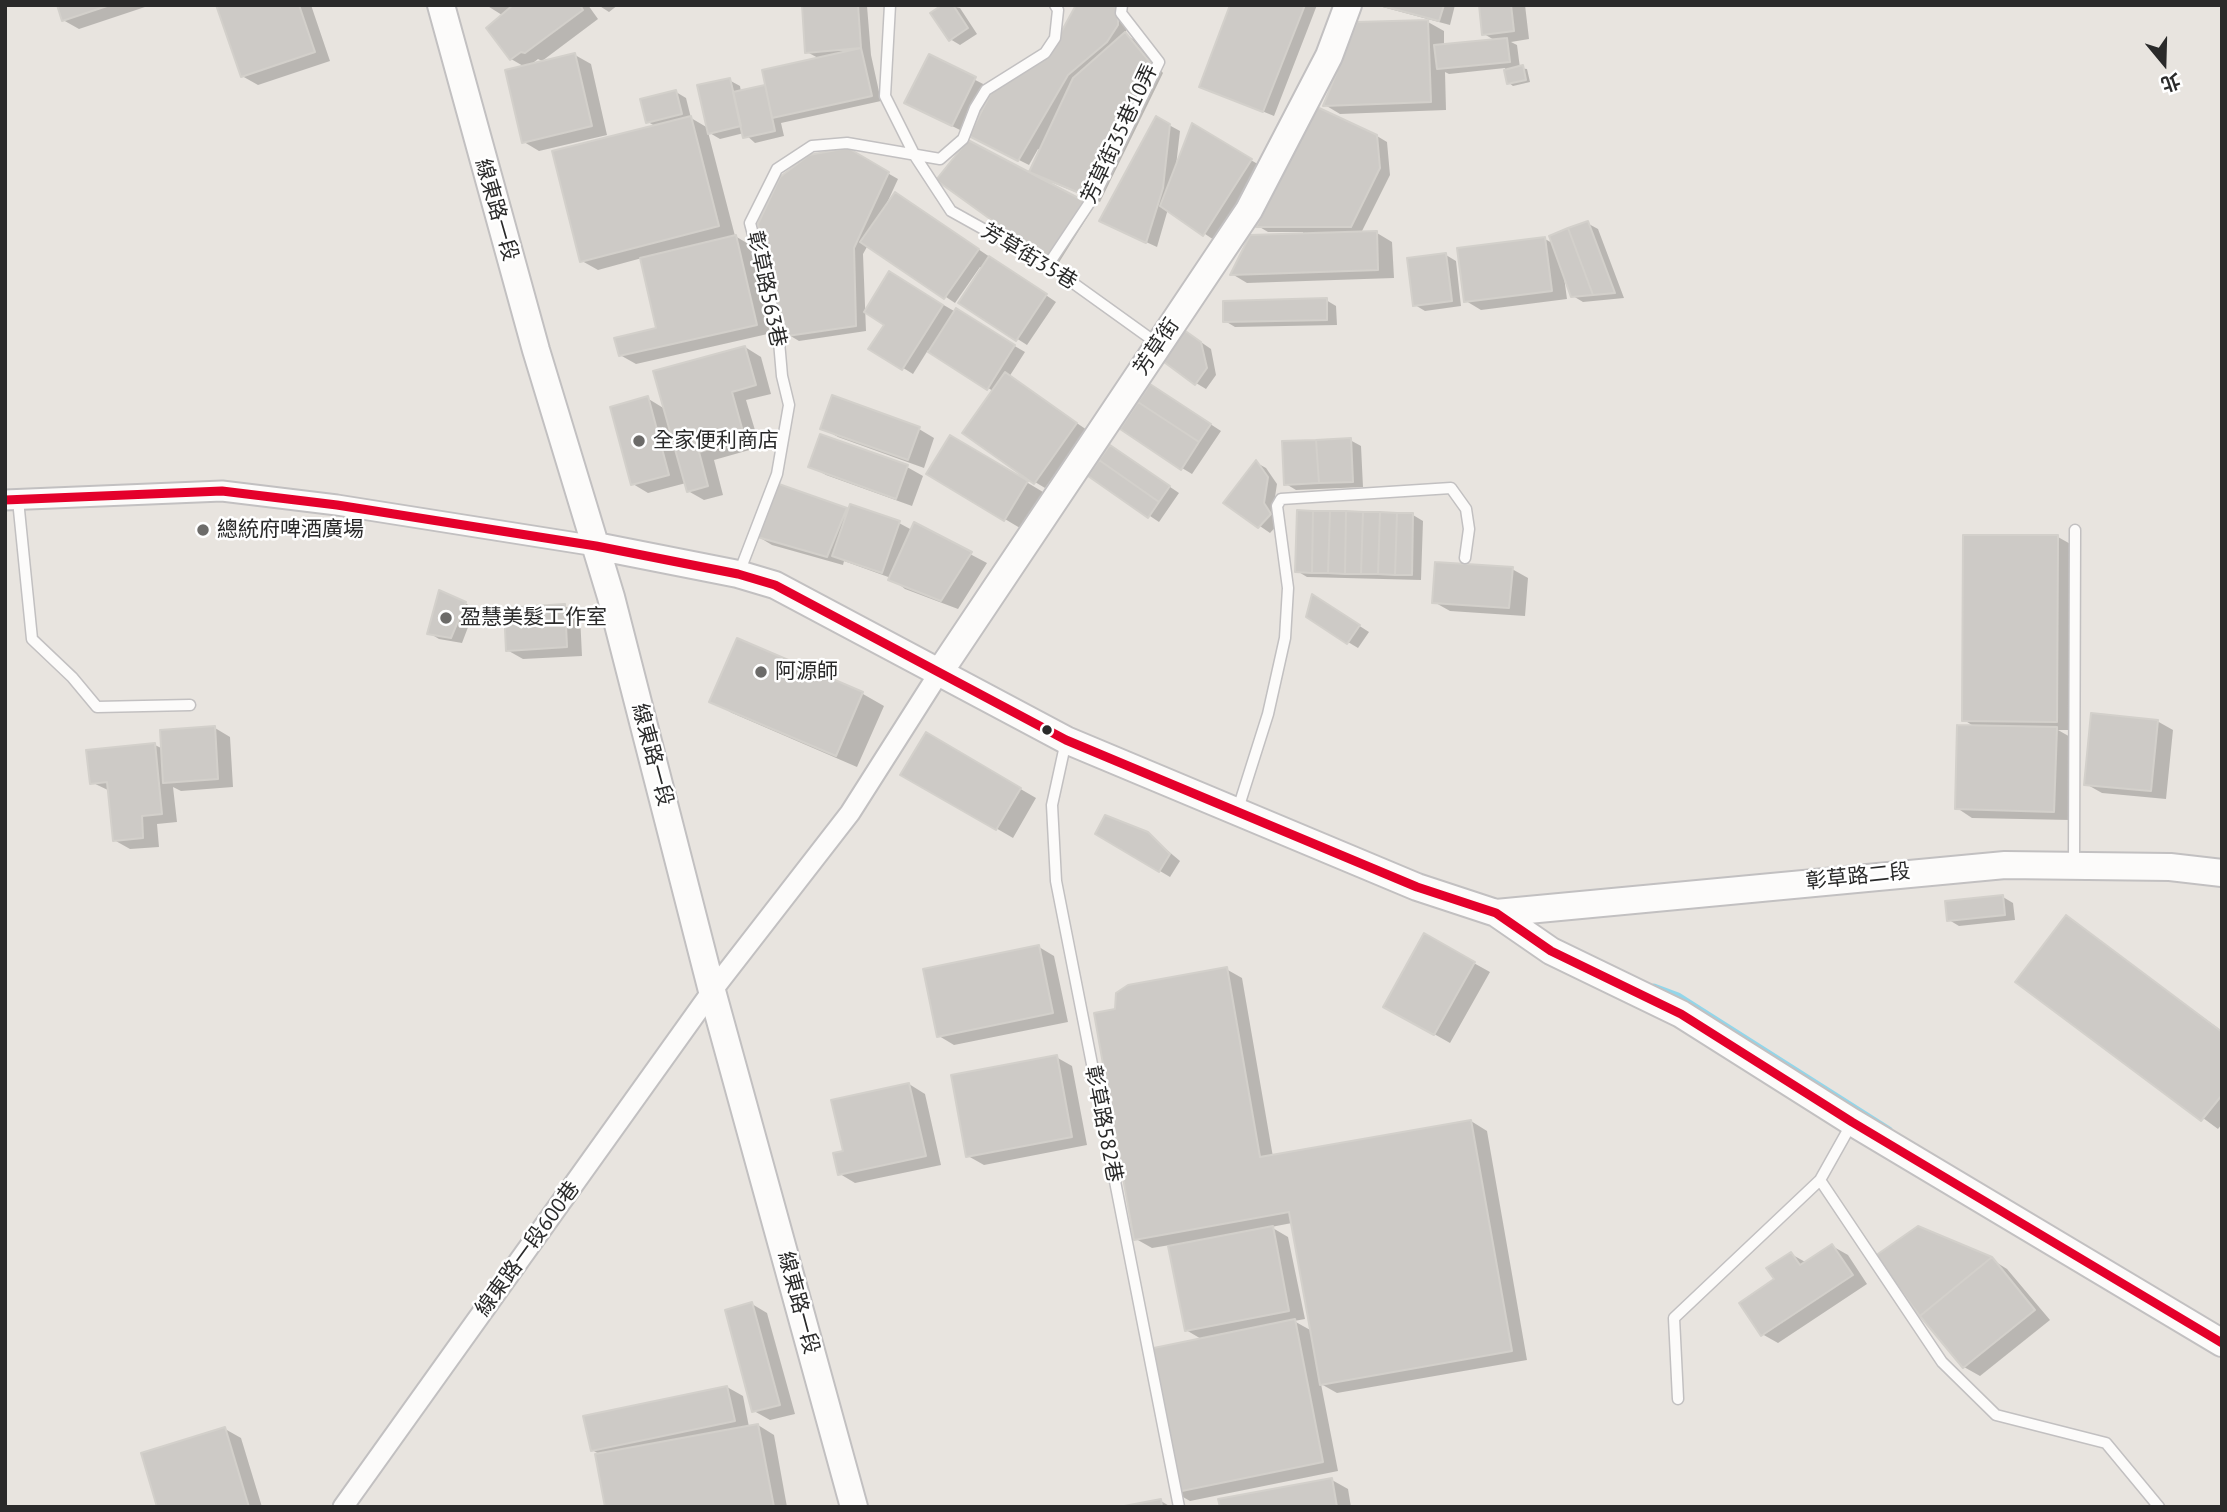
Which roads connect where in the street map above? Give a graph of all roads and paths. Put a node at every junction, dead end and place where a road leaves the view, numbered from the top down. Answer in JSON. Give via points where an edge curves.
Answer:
{"nodes":[{"id":1,"x":441,"y":5,"type":"edge"},
{"id":2,"x":890,"y":5,"type":"edge"},
{"id":3,"x":1055,"y":5,"type":"edge"},
{"id":4,"x":1122,"y":5,"type":"edge"},
{"id":5,"x":1348,"y":5,"type":"edge"},
{"id":6,"x":915,"y":156,"type":"junction"},
{"id":7,"x":1048,"y":265,"type":"junction"},
{"id":8,"x":1158,"y":344,"type":"junction"},
{"id":9,"x":12,"y":500,"type":"edge"},
{"id":10,"x":2075,"y":530,"type":"dead end"},
{"id":11,"x":596,"y":546,"type":"junction"},
{"id":12,"x":1465,"y":558,"type":"dead end"},
{"id":13,"x":738,"y":574,"type":"junction"},
{"id":14,"x":939,"y":673,"type":"junction"},
{"id":15,"x":190,"y":705,"type":"dead end"},
{"id":16,"x":1066,"y":740,"type":"junction"},
{"id":17,"x":1236,"y":814,"type":"junction"},
{"id":18,"x":2074,"y":864,"type":"junction"},
{"id":19,"x":2222,"y":873,"type":"edge"},
{"id":20,"x":1496,"y":913,"type":"junction"},
{"id":21,"x":712,"y":991,"type":"junction"},
{"id":22,"x":1852,"y":1122,"type":"junction"},
{"id":23,"x":1820,"y":1180,"type":"junction"},
{"id":24,"x":2222,"y":1343,"type":"edge"},
{"id":25,"x":1678,"y":1399,"type":"dead end"},
{"id":26,"x":343,"y":1507,"type":"edge"},
{"id":27,"x":854,"y":1507,"type":"edge"},
{"id":28,"x":1179,"y":1507,"type":"edge"},
{"id":29,"x":2159,"y":1507,"type":"edge"}],
"edges":[{"from":1,"to":11,"type":"street","name":"線東路一段","via":[[543,374]]},
{"from":2,"to":6,"type":"lane","name":"芳草街35巷","via":[[885,96]]},
{"from":3,"to":6,"type":"lane","name":"彰草路563巷","via":[[1055,38],[1045,53],[986,90],[964,139],[940,159]]},
{"from":4,"to":7,"type":"lane","name":"芳草街35巷10弄","via":[[1121,13],[1159,62],[1096,193]]},
{"from":5,"to":8,"type":"street","name":"芳草街","via":[[1329,56],[1249,210]]},
{"from":6,"to":7,"type":"lane","name":"芳草街35巷","via":[[951,211]]},
{"from":6,"to":13,"type":"lane","name":"彰草路563巷","via":[[847,143],[812,146],[777,169],[750,223],[778,330],[789,405],[777,474]]},
{"from":7,"to":8,"type":"lane","name":"芳草街35巷"},
{"from":8,"to":14,"type":"street","name":"芳草街"},
{"from":9,"to":11,"type":"street","via":[[222,491]]},
{"from":9,"to":15,"type":"lane","via":[[32,639],[97,707]]},
{"from":10,"to":18,"type":"lane"},
{"from":11,"to":13,"type":"street"},
{"from":11,"to":21,"type":"street","name":"線東路一段"},
{"from":12,"to":17,"type":"lane","via":[[1466,509],[1451,488],[1281,499],[1277,506],[1288,588],[1285,638],[1268,714]]},
{"from":13,"to":14,"type":"street","via":[[775,585]]},
{"from":14,"to":16,"type":"street"},
{"from":14,"to":21,"type":"street","name":"線東路一段600巷","via":[[850,813]]},
{"from":16,"to":17,"type":"street"},
{"from":16,"to":28,"type":"lane","name":"彰草路582巷","via":[[1052,805],[1056,881]]},
{"from":17,"to":20,"type":"street","via":[[1417,887]]},
{"from":18,"to":19,"type":"street","name":"彰草路二段"},
{"from":18,"to":20,"type":"street","name":"彰草路二段","via":[[1948,869]]},
{"from":20,"to":22,"type":"street","via":[[1551,951],[1681,1014]]},
{"from":21,"to":26,"type":"street","name":"線東路一段600巷"},
{"from":21,"to":27,"type":"street","name":"線東路一段"},
{"from":22,"to":23,"type":"lane"},
{"from":22,"to":24,"type":"street"},
{"from":23,"to":25,"type":"lane","via":[[1674,1318]]},
{"from":23,"to":29,"type":"lane","via":[[1942,1362],[1996,1415],[2106,1443]]}]}
